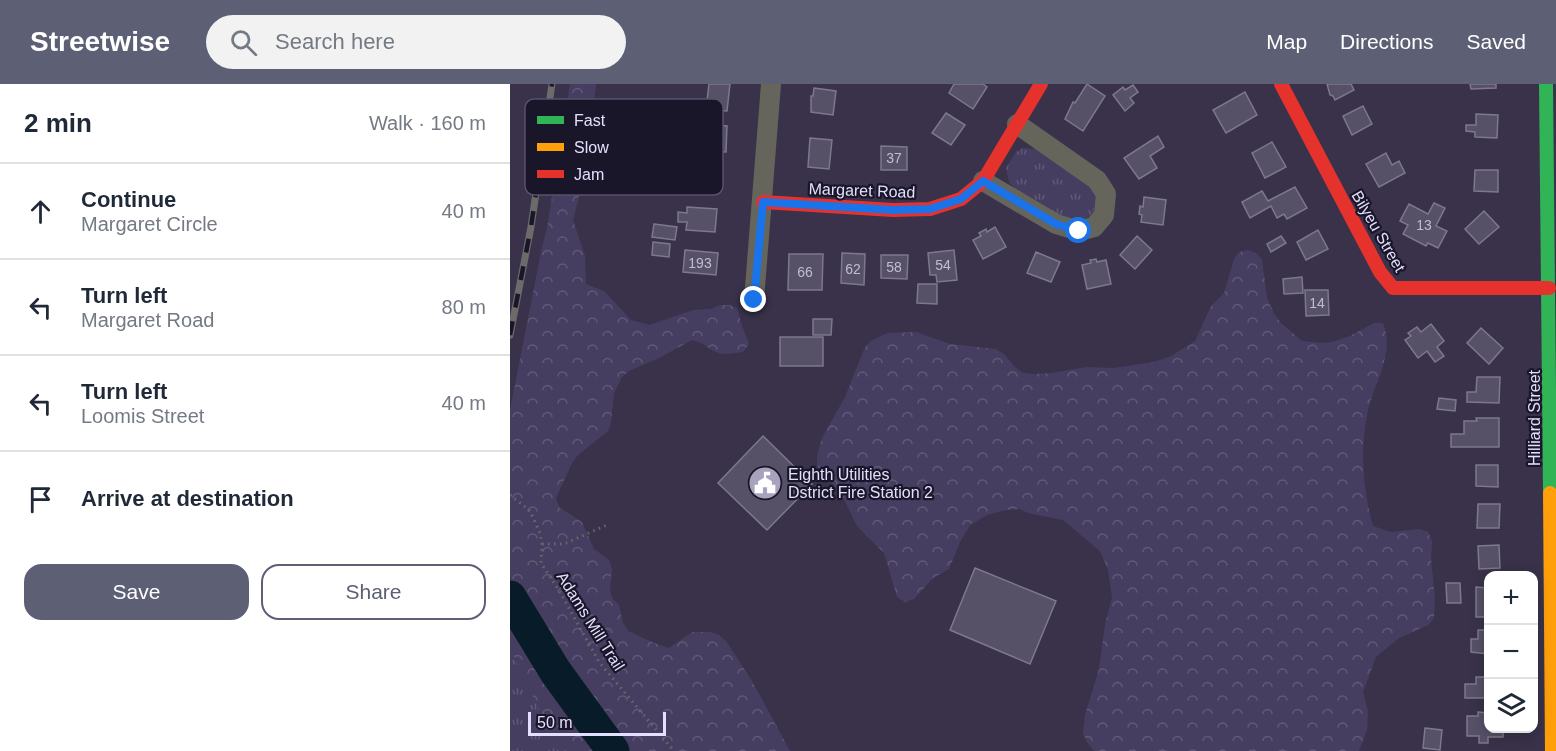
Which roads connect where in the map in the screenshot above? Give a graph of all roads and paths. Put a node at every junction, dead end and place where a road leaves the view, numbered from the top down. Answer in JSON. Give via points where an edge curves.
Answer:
{"nodes":[{"id":1,"x":771,"y":84,"type":"edge"},
{"id":2,"x":1041,"y":84,"type":"edge"},
{"id":3,"x":1281,"y":84,"type":"edge"},
{"id":4,"x":1546,"y":84,"type":"edge"},
{"id":5,"x":1017,"y":124,"type":"junction"},
{"id":6,"x":983,"y":181,"type":"junction"},
{"id":7,"x":763,"y":202,"type":"junction"},
{"id":8,"x":1549,"y":288,"type":"junction"},
{"id":9,"x":754,"y":300,"type":"dead end"},
{"id":10,"x":510,"y":495,"type":"edge"},
{"id":11,"x":609,"y":524,"type":"dead end"},
{"id":12,"x":542,"y":544,"type":"junction"},
{"id":13,"x":674,"y":751,"type":"edge"},
{"id":14,"x":1552,"y":751,"type":"edge"}],
"edges":[{"from":1,"to":7,"type":"street"},
{"from":2,"to":5,"type":"street","name":"Margaret Road"},
{"from":3,"to":8,"type":"street","name":"Bilyeu Street","via":[[1380,272],[1393,288]]},
{"from":4,"to":8,"type":"street","name":"Hilliard Street"},
{"from":5,"to":6,"type":"street","name":"Margaret Road"},
{"from":5,"to":6,"type":"street","via":[[1097,180],[1106,194],[1104,215],[1094,227],[1079,231],[1056,224]]},
{"from":6,"to":7,"type":"street","name":"Margaret Road","via":[[961,199],[930,209]]},
{"from":7,"to":9,"type":"street"},
{"from":8,"to":14,"type":"street","name":"Hilliard Street"},
{"from":10,"to":12,"type":"path","name":"Adams Mill Trail","via":[[530,511]]},
{"from":11,"to":12,"type":"path","via":[[564,544]]},
{"from":12,"to":13,"type":"path","name":"Adams Mill Trail","via":[[541,563],[599,662]]}]}
